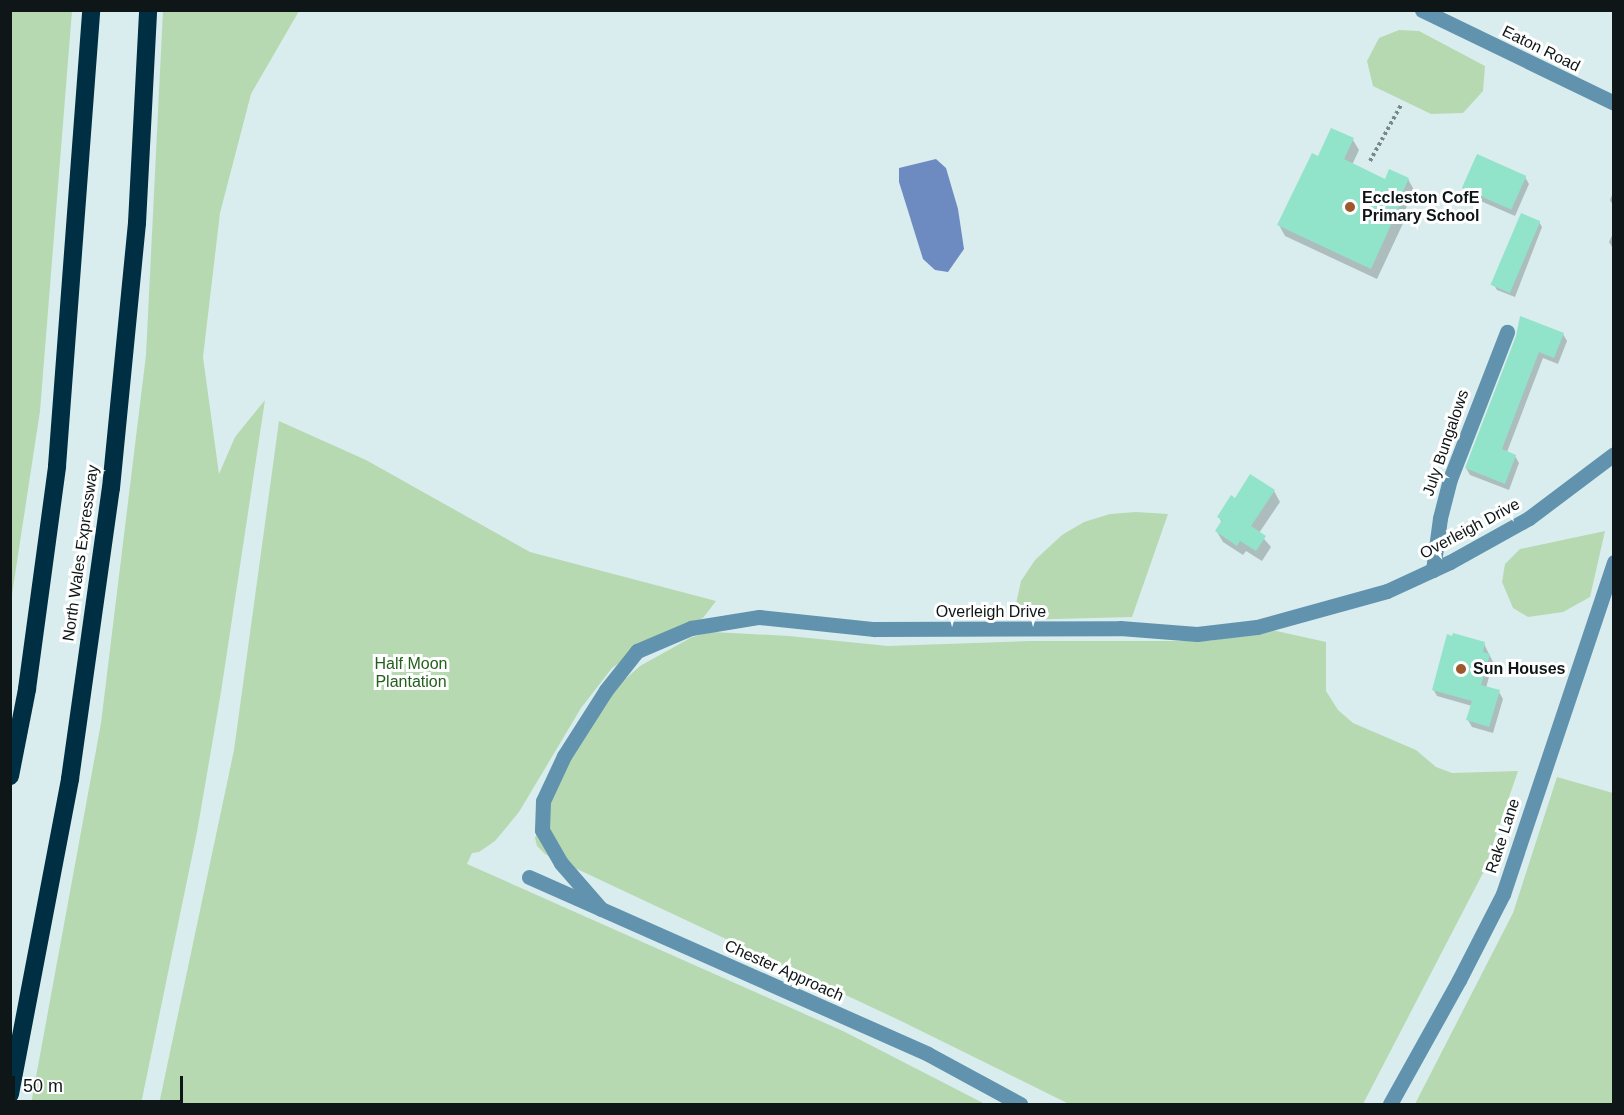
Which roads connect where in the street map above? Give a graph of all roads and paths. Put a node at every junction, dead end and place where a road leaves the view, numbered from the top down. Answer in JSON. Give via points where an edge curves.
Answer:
{"nodes":[{"id":1,"x":91,"y":10,"type":"edge"},
{"id":2,"x":148,"y":10,"type":"edge"},
{"id":3,"x":1422,"y":10,"type":"edge"},
{"id":4,"x":1614,"y":103,"type":"edge"},
{"id":5,"x":1401,"y":105,"type":"dead end"},
{"id":6,"x":1370,"y":161,"type":"dead end"},
{"id":7,"x":1507,"y":332,"type":"dead end"},
{"id":8,"x":1614,"y":454,"type":"edge"},
{"id":9,"x":1614,"y":562,"type":"edge"},
{"id":10,"x":1433,"y":570,"type":"junction"},
{"id":11,"x":10,"y":776,"type":"edge"},
{"id":12,"x":529,"y":877,"type":"dead end"},
{"id":13,"x":601,"y":909,"type":"junction"},
{"id":14,"x":10,"y":1095,"type":"edge"},
{"id":15,"x":1020,"y":1104,"type":"edge"},
{"id":16,"x":1390,"y":1104,"type":"edge"}],
"edges":[{"from":1,"to":11,"type":"highway","via":[[57,466],[27,689]]},
{"from":2,"to":14,"type":"highway","name":"North Wales Expressway","via":[[137,224],[111,488],[70,779]]},
{"from":3,"to":4,"type":"street","name":"Eaton Road"},
{"from":5,"to":6,"type":"path"},
{"from":7,"to":10,"type":"street","name":"July Bungalows","via":[[1450,479]]},
{"from":8,"to":10,"type":"street","name":"Overleigh Drive","via":[[1529,518]]},
{"from":9,"to":16,"type":"street","name":"Rake Lane","via":[[1503,894]]},
{"from":10,"to":13,"type":"street","name":"Overleigh Drive","via":[[1387,591],[1311,614],[1257,627],[1197,634],[1120,628],[874,629],[759,617],[690,628],[637,651],[606,690],[564,756],[543,801],[542,830],[561,863]]},
{"from":12,"to":13,"type":"street","name":"Chester Approach"},
{"from":13,"to":15,"type":"street","name":"Chester Approach","via":[[928,1054]]}]}
